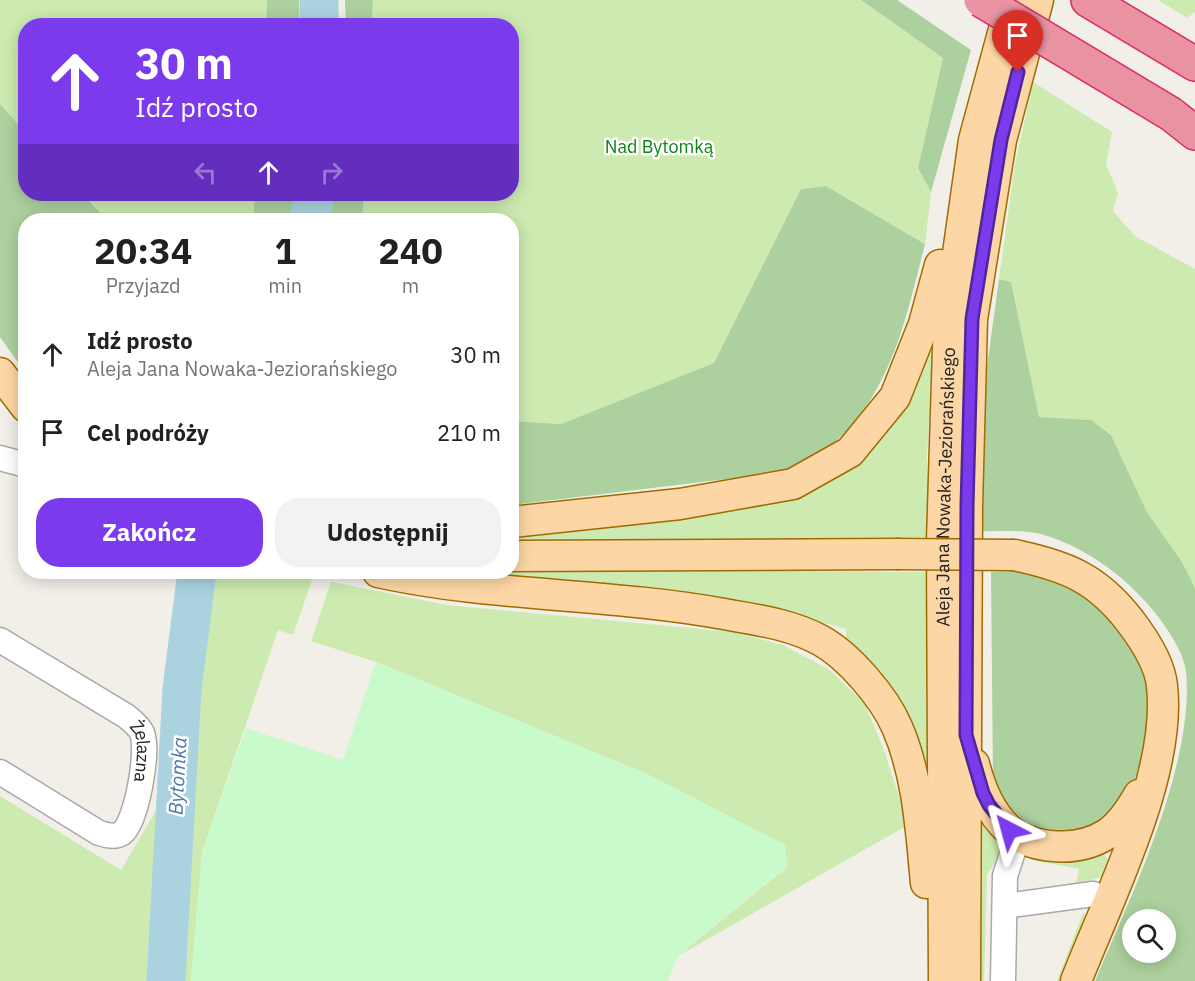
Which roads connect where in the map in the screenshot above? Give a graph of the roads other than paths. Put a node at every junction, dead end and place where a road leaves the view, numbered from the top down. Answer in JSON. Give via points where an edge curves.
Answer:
{"nodes":[{"id":1,"x":981,"y":0,"type":"edge"},
{"id":2,"x":1012,"y":0,"type":"edge"},
{"id":3,"x":1038,"y":0,"type":"edge"},
{"id":4,"x":1088,"y":0,"type":"edge"},
{"id":5,"x":1195,"y":64,"type":"edge"},
{"id":6,"x":1187,"y":125,"type":"edge"},
{"id":7,"x":974,"y":140,"type":"junction"},
{"id":8,"x":0,"y":373,"type":"edge"},
{"id":9,"x":18,"y":397,"type":"edge"},
{"id":10,"x":0,"y":458,"type":"edge"},
{"id":11,"x":18,"y":463,"type":"edge"},
{"id":12,"x":519,"y":521,"type":"edge"},
{"id":13,"x":519,"y":556,"type":"edge"},
{"id":14,"x":410,"y":579,"type":"edge"},
{"id":15,"x":0,"y":640,"type":"edge"},
{"id":16,"x":966,"y":735,"type":"junction"},
{"id":17,"x":1155,"y":763,"type":"junction"},
{"id":18,"x":0,"y":772,"type":"edge"},
{"id":19,"x":1018,"y":836,"type":"junction"},
{"id":20,"x":1108,"y":900,"type":"junction"},
{"id":21,"x":1005,"y":906,"type":"junction"},
{"id":22,"x":939,"y":981,"type":"edge"},
{"id":23,"x":944,"y":981,"type":"edge"},
{"id":24,"x":965,"y":981,"type":"edge"},
{"id":25,"x":1003,"y":981,"type":"edge"},
{"id":26,"x":1076,"y":981,"type":"edge"}],
"edges":[{"from":1,"to":6,"type":"highway","bridge":true},
{"from":2,"to":7,"type":"main road","name":"Aleja Jana Nowaka-Jeziorańskiego"},
{"from":3,"to":16,"type":"main road","name":"Aleja Jana Nowaka-Jeziorańskiego","via":[[1001,140],[972,319]]},
{"from":4,"to":5,"type":"highway"},
{"from":7,"to":12,"type":"main road","via":[[924,324],[895,397],[850,452],[793,484],[680,504]]},
{"from":7,"to":23,"type":"main road","name":"Aleja Jana Nowaka-Jeziorańskiego","via":[[947,353],[942,541]]},
{"from":8,"to":9,"type":"main road"},
{"from":10,"to":11,"type":"street"},
{"from":13,"to":17,"type":"main road","bridge":true,"via":[[1014,555],[1054,564],[1087,579],[1118,606],[1144,640],[1162,684],[1162,722]]},
{"from":14,"to":22,"type":"main road","via":[[688,608],[787,626],[821,640],[866,680],[897,727],[918,802]]},
{"from":15,"to":18,"type":"street","name":"Żelazna","via":[[126,716],[142,733],[145,747],[130,824],[111,837]]},
{"from":16,"to":19,"type":"main road","via":[[989,805]]},
{"from":16,"to":24,"type":"main road","name":"Aleja Jana Nowaka-Jeziorańskiego"},
{"from":17,"to":19,"type":"main road","via":[[1130,812],[1108,834],[1086,844],[1061,847]]},
{"from":17,"to":20,"type":"main road","via":[[1137,830]]},
{"from":19,"to":21,"type":"street","via":[[1005,876]]},
{"from":20,"to":21,"type":"street","via":[[1093,894]]},
{"from":20,"to":26,"type":"main road"},
{"from":21,"to":25,"type":"street"}]}
